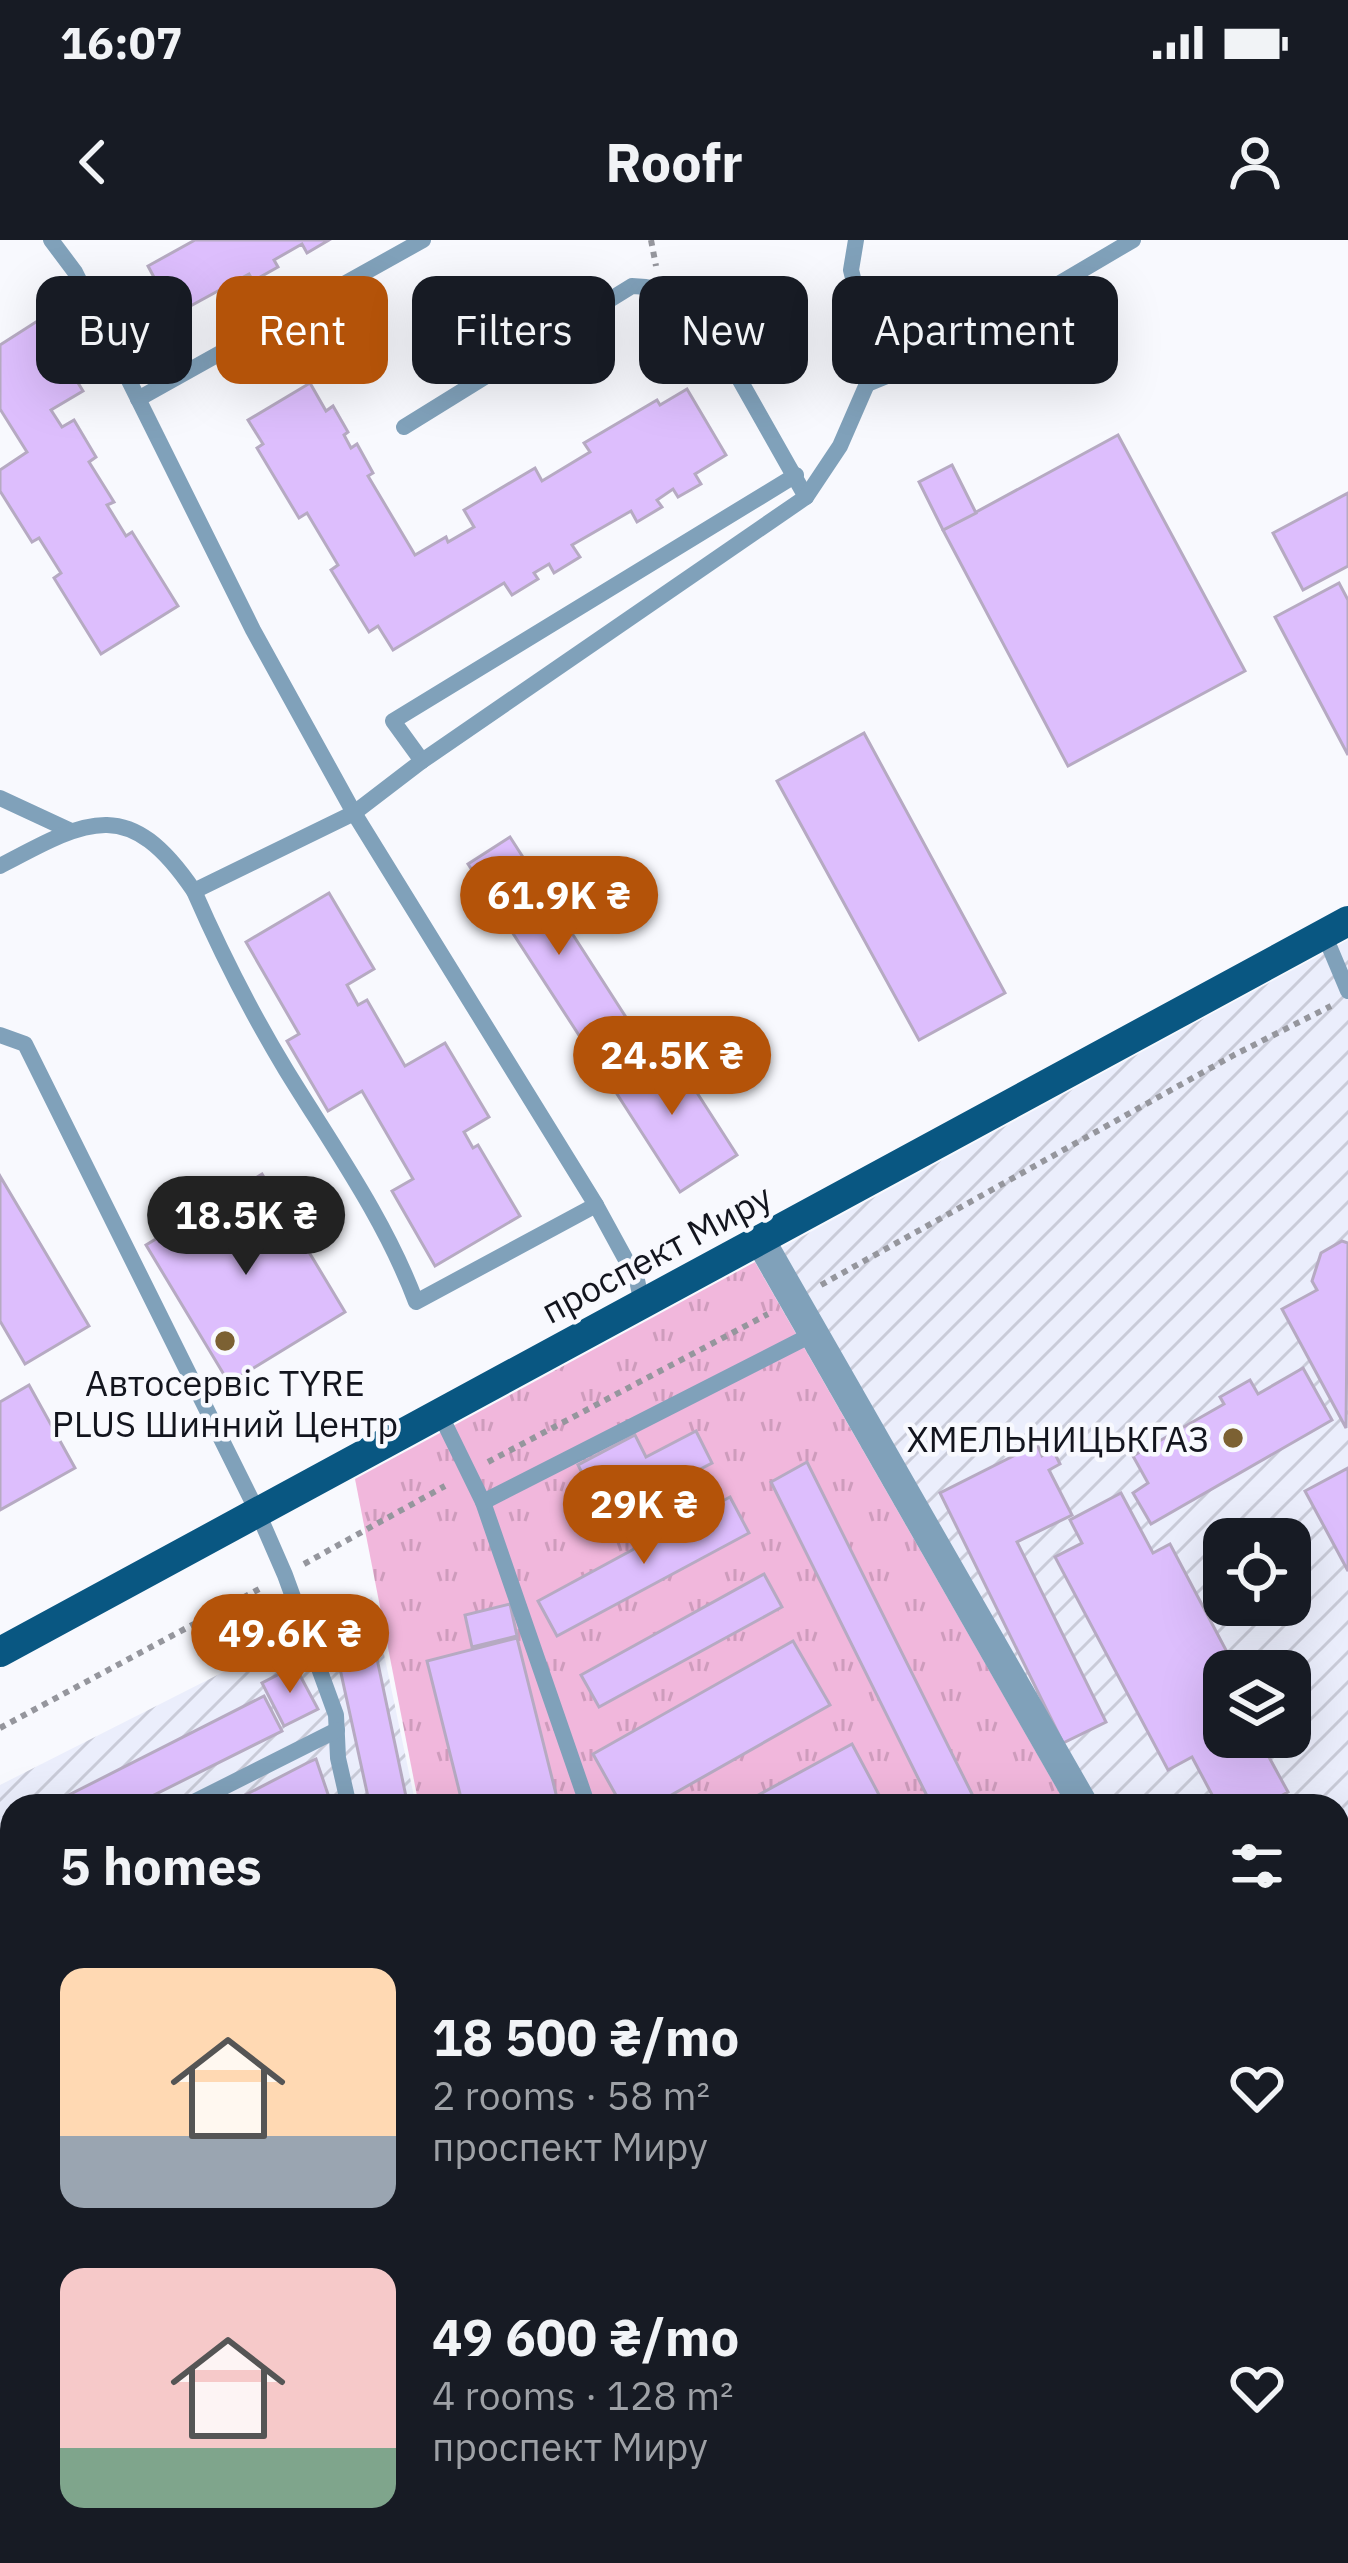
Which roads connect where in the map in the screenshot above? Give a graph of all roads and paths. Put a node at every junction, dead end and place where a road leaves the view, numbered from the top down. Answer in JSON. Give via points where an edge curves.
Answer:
{"nodes":[{"id":1,"x":51,"y":240,"type":"edge"},
{"id":2,"x":423,"y":240,"type":"edge"},
{"id":3,"x":856,"y":240,"type":"edge"},
{"id":4,"x":1133,"y":240,"type":"edge"},
{"id":5,"x":852,"y":276,"type":"edge"},
{"id":6,"x":1072,"y":276,"type":"edge"},
{"id":7,"x":867,"y":384,"type":"edge"},
{"id":8,"x":138,"y":399,"type":"junction"},
{"id":9,"x":404,"y":427,"type":"dead end"},
{"id":10,"x":796,"y":475,"type":"junction"},
{"id":11,"x":806,"y":497,"type":"junction"},
{"id":12,"x":422,"y":760,"type":"junction"},
{"id":13,"x":0,"y":798,"type":"edge"},
{"id":14,"x":354,"y":813,"type":"junction"},
{"id":15,"x":69,"y":830,"type":"junction"},
{"id":16,"x":0,"y":866,"type":"edge"},
{"id":17,"x":194,"y":891,"type":"junction"},
{"id":18,"x":1336,"y":927,"type":"edge"},
{"id":19,"x":1348,"y":994,"type":"edge"},
{"id":20,"x":0,"y":1034,"type":"edge"},
{"id":21,"x":596,"y":1204,"type":"junction"},
{"id":22,"x":760,"y":1240,"type":"junction"},
{"id":23,"x":794,"y":1300,"type":"junction"},
{"id":24,"x":642,"y":1304,"type":"junction"},
{"id":25,"x":813,"y":1334,"type":"junction"},
{"id":26,"x":440,"y":1414,"type":"junction"},
{"id":27,"x":470,"y":1472,"type":"junction"},
{"id":28,"x":483,"y":1502,"type":"junction"},
{"id":29,"x":258,"y":1513,"type":"junction"},
{"id":30,"x":285,"y":1575,"type":"junction"},
{"id":31,"x":0,"y":1652,"type":"edge"},
{"id":32,"x":0,"y":1728,"type":"edge"},
{"id":33,"x":337,"y":1730,"type":"junction"},
{"id":34,"x":210,"y":1794,"type":"edge"},
{"id":35,"x":346,"y":1794,"type":"edge"},
{"id":36,"x":584,"y":1794,"type":"edge"},
{"id":37,"x":1077,"y":1794,"type":"edge"}],
"edges":[{"from":1,"to":8,"type":"lane"},
{"from":2,"to":8,"type":"lane"},
{"from":3,"to":5,"type":"lane"},
{"from":4,"to":6,"type":"lane"},
{"from":7,"to":11,"type":"lane"},
{"from":8,"to":14,"type":"lane"},
{"from":9,"to":10,"type":"lane","via":[[632,286],[660,287],[693,305],[711,329]]},
{"from":10,"to":11,"type":"lane"},
{"from":10,"to":12,"type":"lane","via":[[393,721]]},
{"from":11,"to":12,"type":"lane"},
{"from":12,"to":14,"type":"lane"},
{"from":13,"to":15,"type":"lane"},
{"from":14,"to":17,"type":"lane"},
{"from":14,"to":21,"type":"lane"},
{"from":15,"to":16,"type":"lane"},
{"from":15,"to":17,"type":"lane","via":[[100,821],[135,831],[171,856]]},
{"from":17,"to":21,"type":"lane","via":[[224,961],[357,1180],[416,1302]]},
{"from":18,"to":19,"type":"lane"},
{"from":18,"to":22,"type":"main road","name":"проспект Миру"},
{"from":19,"to":23,"type":"path"},
{"from":20,"to":29,"type":"lane","via":[[25,1044]]},
{"from":21,"to":24,"type":"lane"},
{"from":22,"to":23,"type":"street"},
{"from":22,"to":24,"type":"main road","name":"проспект Миру"},
{"from":23,"to":25,"type":"street"},
{"from":23,"to":27,"type":"path"},
{"from":24,"to":26,"type":"main road","name":"проспект Миру"},
{"from":25,"to":28,"type":"lane"},
{"from":25,"to":37,"type":"street"},
{"from":26,"to":27,"type":"lane"},
{"from":26,"to":29,"type":"main road","name":"проспект Миру"},
{"from":27,"to":28,"type":"lane"},
{"from":27,"to":30,"type":"path"},
{"from":28,"to":36,"type":"lane"},
{"from":29,"to":30,"type":"lane"},
{"from":29,"to":31,"type":"main road","name":"проспект Миру"},
{"from":30,"to":32,"type":"path"},
{"from":30,"to":33,"type":"lane"},
{"from":33,"to":34,"type":"lane"},
{"from":33,"to":35,"type":"lane"}]}
